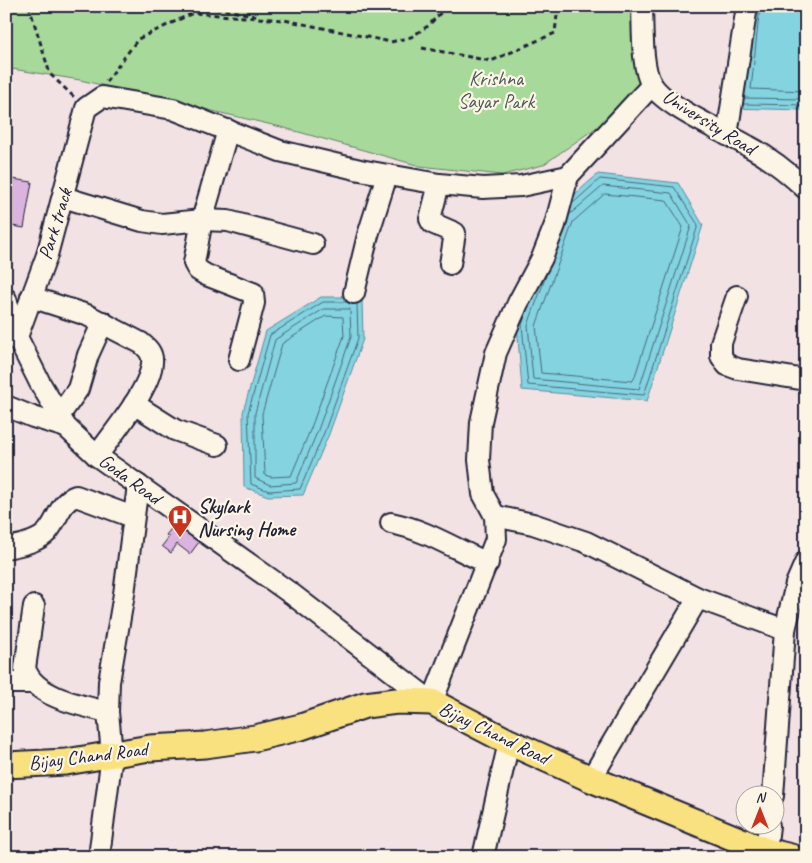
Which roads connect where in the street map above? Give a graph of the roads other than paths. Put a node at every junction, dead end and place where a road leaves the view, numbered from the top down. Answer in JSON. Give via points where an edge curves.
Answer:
{"nodes":[{"id":1,"x":642,"y":6,"type":"edge"},
{"id":2,"x":747,"y":6,"type":"edge"},
{"id":3,"x":652,"y":85,"type":"junction"},
{"id":4,"x":228,"y":130,"type":"junction"},
{"id":5,"x":727,"y":134,"type":"junction"},
{"id":6,"x":387,"y":175,"type":"junction"},
{"id":7,"x":568,"y":176,"type":"junction"},
{"id":8,"x":439,"y":184,"type":"junction"},
{"id":9,"x":806,"y":189,"type":"edge"},
{"id":10,"x":63,"y":198,"type":"junction"},
{"id":11,"x":202,"y":220,"type":"junction"},
{"id":12,"x":313,"y":244,"type":"dead end"},
{"id":13,"x":450,"y":264,"type":"dead end"},
{"id":14,"x":354,"y":293,"type":"dead end"},
{"id":15,"x":737,"y":296,"type":"dead end"},
{"id":16,"x":31,"y":297,"type":"junction"},
{"id":17,"x":6,"y":299,"type":"edge"},
{"id":18,"x":103,"y":322,"type":"junction"},
{"id":19,"x":12,"y":339,"type":"edge"},
{"id":20,"x":239,"y":360,"type":"dead end"},
{"id":21,"x":806,"y":380,"type":"edge"},
{"id":22,"x":134,"y":404,"type":"junction"},
{"id":23,"x":6,"y":406,"type":"edge"},
{"id":24,"x":63,"y":421,"type":"junction"},
{"id":25,"x":217,"y":445,"type":"dead end"},
{"id":26,"x":97,"y":456,"type":"junction"},
{"id":27,"x":138,"y":486,"type":"junction"},
{"id":28,"x":494,"y":516,"type":"junction"},
{"id":29,"x":134,"y":517,"type":"junction"},
{"id":30,"x":391,"y":523,"type":"dead end"},
{"id":31,"x":6,"y":548,"type":"edge"},
{"id":32,"x":806,"y":561,"type":"edge"},
{"id":33,"x":488,"y":563,"type":"junction"},
{"id":34,"x":698,"y":598,"type":"junction"},
{"id":35,"x":34,"y":606,"type":"dead end"},
{"id":36,"x":786,"y":630,"type":"junction"},
{"id":37,"x":6,"y":683,"type":"edge"},
{"id":38,"x":33,"y":683,"type":"junction"},
{"id":39,"x":432,"y":702,"type":"junction"},
{"id":40,"x":108,"y":712,"type":"junction"},
{"id":41,"x":509,"y":742,"type":"junction"},
{"id":42,"x":112,"y":754,"type":"junction"},
{"id":43,"x":6,"y":765,"type":"edge"},
{"id":44,"x":591,"y":779,"type":"junction"},
{"id":45,"x":774,"y":786,"type":"edge"},
{"id":46,"x":768,"y":836,"type":"edge"},
{"id":47,"x":766,"y":851,"type":"junction"},
{"id":48,"x":99,"y":857,"type":"edge"},
{"id":49,"x":483,"y":857,"type":"edge"},
{"id":50,"x":791,"y":857,"type":"edge"}],
"edges":[{"from":1,"to":3,"type":"street","name":"University Road","via":[[644,56]]},
{"from":2,"to":5,"type":"street"},
{"from":3,"to":5,"type":"street","name":"University Road","via":[[672,104]]},
{"from":3,"to":7,"type":"street"},
{"from":4,"to":6,"type":"street","via":[[280,152]]},
{"from":4,"to":10,"type":"street","name":"Park track","via":[[173,109],[102,97],[86,108]]},
{"from":4,"to":11,"type":"street"},
{"from":5,"to":9,"type":"street","name":"University Road","via":[[791,175]]},
{"from":6,"to":8,"type":"street"},
{"from":6,"to":14,"type":"street"},
{"from":7,"to":8,"type":"street","via":[[521,186],[483,188]]},
{"from":7,"to":28,"type":"street","via":[[542,258],[496,353],[481,422],[479,460],[483,494]]},
{"from":8,"to":13,"type":"street","via":[[430,219],[432,223],[455,233]]},
{"from":10,"to":11,"type":"street","via":[[142,221],[162,224]]},
{"from":10,"to":16,"type":"street","name":"Park track"},
{"from":11,"to":12,"type":"street","via":[[228,221]]},
{"from":11,"to":20,"type":"street","via":[[194,255],[198,270],[253,293],[254,303]]},
{"from":15,"to":21,"type":"street","via":[[721,343],[721,356],[727,365]]},
{"from":16,"to":18,"type":"street"},
{"from":16,"to":19,"type":"street","name":"Park track"},
{"from":17,"to":19,"type":"street","name":"Goda Road"},
{"from":18,"to":22,"type":"street","via":[[141,343],[152,357],[145,384]]},
{"from":18,"to":24,"type":"street"},
{"from":19,"to":24,"type":"street","name":"Goda Road"},
{"from":22,"to":25,"type":"street","via":[[175,430]]},
{"from":22,"to":26,"type":"street"},
{"from":23,"to":24,"type":"street"},
{"from":24,"to":26,"type":"street","name":"Goda Road"},
{"from":26,"to":27,"type":"street","name":"Goda Road"},
{"from":27,"to":29,"type":"street"},
{"from":27,"to":39,"type":"street","name":"Goda Road","via":[[292,595]]},
{"from":28,"to":33,"type":"street","via":[[496,539]]},
{"from":28,"to":34,"type":"street","via":[[533,524],[586,542]]},
{"from":29,"to":31,"type":"street","via":[[76,496],[64,504],[44,536]]},
{"from":29,"to":40,"type":"street","via":[[109,682]]},
{"from":30,"to":33,"type":"street","via":[[424,531],[442,543]]},
{"from":32,"to":36,"type":"street","via":[[796,584]]},
{"from":33,"to":39,"type":"street"},
{"from":34,"to":36,"type":"street"},
{"from":34,"to":44,"type":"street"},
{"from":35,"to":38,"type":"street","via":[[25,668]]},
{"from":36,"to":45,"type":"street"},
{"from":37,"to":38,"type":"street"},
{"from":38,"to":40,"type":"street","via":[[68,702]]},
{"from":39,"to":41,"type":"main road","name":"Bijay Chand Road"},
{"from":39,"to":42,"type":"main road","name":"Bijay Chand Road","via":[[397,701],[365,705],[301,727],[255,738]]},
{"from":40,"to":42,"type":"street"},
{"from":41,"to":44,"type":"main road","name":"Bijay Chand Road"},
{"from":41,"to":49,"type":"street"},
{"from":42,"to":43,"type":"main road","name":"Bijay Chand Road","via":[[66,762]]},
{"from":42,"to":48,"type":"street"},
{"from":44,"to":47,"type":"main road","name":"Bijay Chand Road"},
{"from":46,"to":47,"type":"street"},
{"from":47,"to":50,"type":"main road","name":"Bijay Chand Road"}]}
